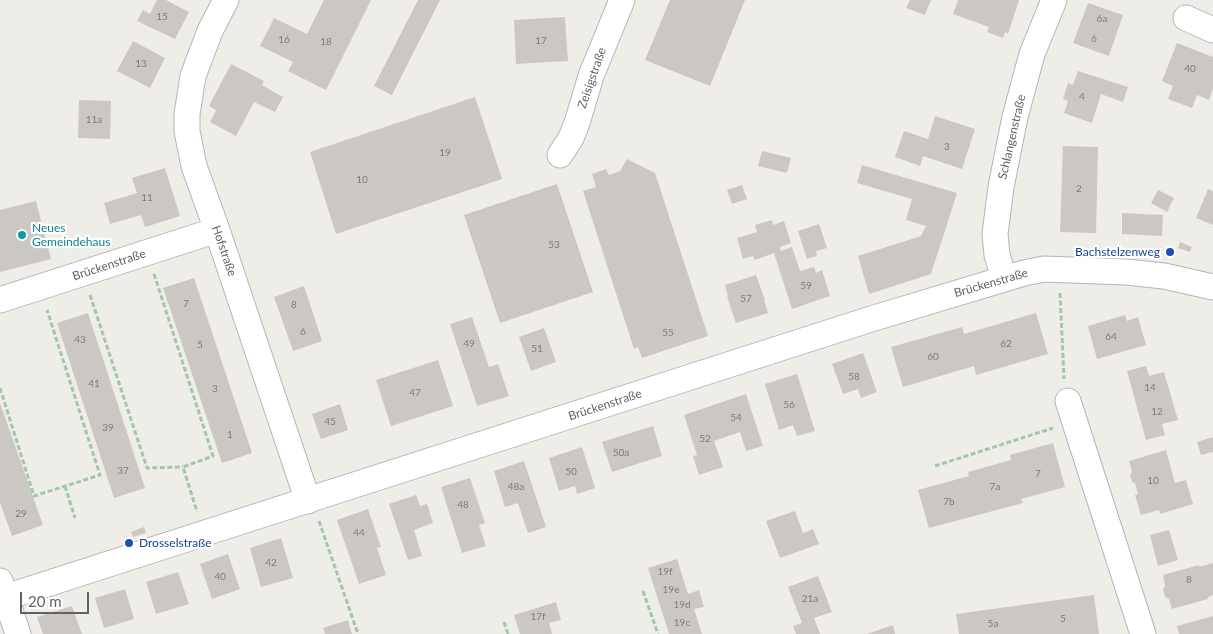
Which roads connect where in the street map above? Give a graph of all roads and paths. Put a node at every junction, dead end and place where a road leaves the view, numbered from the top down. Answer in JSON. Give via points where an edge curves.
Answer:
{"nodes":[{"id":1,"x":226,"y":0,"type":"edge"},
{"id":2,"x":622,"y":0,"type":"edge"},
{"id":3,"x":1054,"y":0,"type":"edge"},
{"id":4,"x":1186,"y":18,"type":"dead end"},
{"id":5,"x":1213,"y":30,"type":"edge"},
{"id":6,"x":560,"y":154,"type":"dead end"},
{"id":7,"x":217,"y":230,"type":"junction"},
{"id":8,"x":147,"y":252,"type":"junction"},
{"id":9,"x":83,"y":273,"type":"junction"},
{"id":10,"x":1004,"y":278,"type":"junction"},
{"id":11,"x":40,"y":287,"type":"junction"},
{"id":12,"x":1213,"y":287,"type":"edge"},
{"id":13,"x":1059,"y":289,"type":"dead end"},
{"id":14,"x":0,"y":300,"type":"edge"},
{"id":15,"x":0,"y":388,"type":"edge"},
{"id":16,"x":1071,"y":411,"type":"junction"},
{"id":17,"x":935,"y":466,"type":"dead end"},
{"id":18,"x":182,"y":467,"type":"junction"},
{"id":19,"x":65,"y":486,"type":"junction"},
{"id":20,"x":308,"y":501,"type":"junction"},
{"id":21,"x":74,"y":518,"type":"dead end"},
{"id":22,"x":204,"y":534,"type":"junction"},
{"id":23,"x":644,"y":591,"type":"dead end"},
{"id":24,"x":2,"y":593,"type":"edge"},
{"id":25,"x":504,"y":622,"type":"dead end"},
{"id":26,"x":18,"y":634,"type":"edge"},
{"id":27,"x":358,"y":634,"type":"edge"},
{"id":28,"x":508,"y":634,"type":"edge"},
{"id":29,"x":658,"y":634,"type":"edge"},
{"id":30,"x":1143,"y":634,"type":"edge"}],
"edges":[{"from":1,"to":7,"type":"street","name":"Hofstraße","via":[[193,76],[187,114],[194,166]]},
{"from":2,"to":6,"type":"street","name":"Zeisigstraße","via":[[591,76],[571,138]]},
{"from":3,"to":10,"type":"street","name":"Schlangenstraße","via":[[1032,54],[1001,187],[994,234]]},
{"from":4,"to":5,"type":"street"},
{"from":7,"to":8,"type":"street","name":"Brückenstraße"},
{"from":7,"to":20,"type":"street","name":"Hofstraße"},
{"from":8,"to":9,"type":"street","name":"Brückenstraße"},
{"from":8,"to":18,"type":"path","via":[[213,456]]},
{"from":9,"to":11,"type":"street","name":"Brückenstraße"},
{"from":9,"to":18,"type":"path","via":[[147,468]]},
{"from":10,"to":12,"type":"street","name":"Brückenstraße","via":[[1044,269],[1126,272],[1164,276]]},
{"from":10,"to":20,"type":"street","name":"Brückenstraße"},
{"from":11,"to":14,"type":"street","name":"Brückenstraße"},
{"from":11,"to":19,"type":"path","via":[[100,475]]},
{"from":13,"to":16,"type":"path","via":[[1063,362]]},
{"from":15,"to":19,"type":"path","via":[[34,496]]},
{"from":16,"to":17,"type":"path"},
{"from":16,"to":30,"type":"street"},
{"from":18,"to":22,"type":"path"},
{"from":19,"to":21,"type":"path"},
{"from":20,"to":22,"type":"street","name":"Brückenstraße"},
{"from":20,"to":27,"type":"path","via":[[322,526]]},
{"from":22,"to":24,"type":"street","name":"Brückenstraße"},
{"from":23,"to":29,"type":"path"},
{"from":24,"to":26,"type":"street"},
{"from":25,"to":28,"type":"path"}]}
